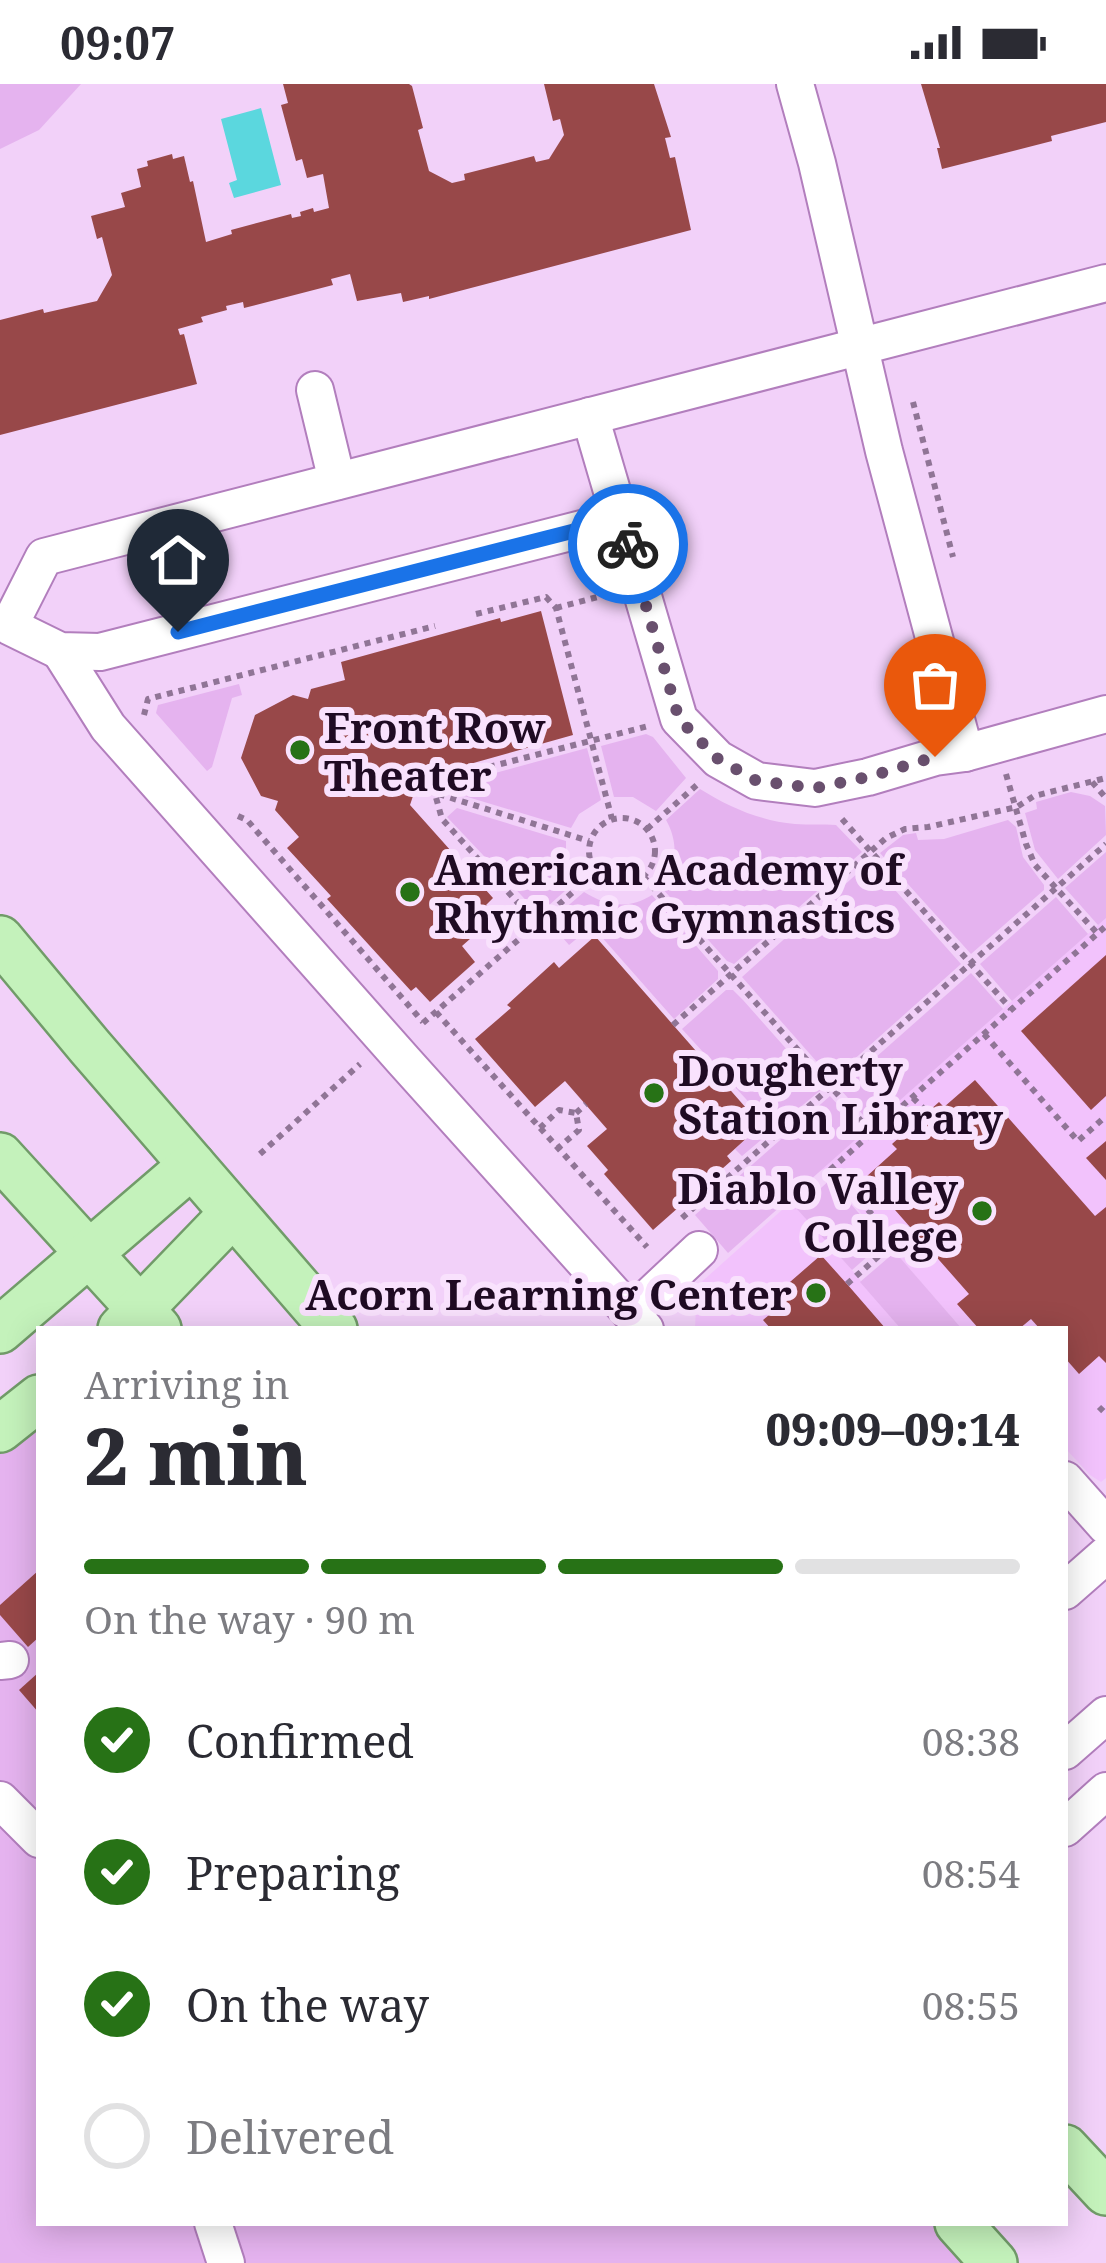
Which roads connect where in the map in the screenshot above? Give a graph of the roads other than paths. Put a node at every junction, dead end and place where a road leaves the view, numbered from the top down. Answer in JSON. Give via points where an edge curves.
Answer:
{"nodes":[{"id":1,"x":795,"y":84,"type":"edge"},
{"id":2,"x":1106,"y":283,"type":"edge"},
{"id":3,"x":858,"y":346,"type":"junction"},
{"id":4,"x":315,"y":390,"type":"dead end"},
{"id":5,"x":590,"y":416,"type":"junction"},
{"id":6,"x":337,"y":481,"type":"junction"},
{"id":7,"x":621,"y":519,"type":"junction"},
{"id":8,"x":3,"y":632,"type":"edge"},
{"id":9,"x":60,"y":651,"type":"junction"},
{"id":10,"x":1106,"y":714,"type":"edge"},
{"id":11,"x":982,"y":748,"type":"junction"},
{"id":12,"x":0,"y":939,"type":"edge"},
{"id":13,"x":0,"y":1156,"type":"edge"},
{"id":14,"x":192,"y":1166,"type":"junction"},
{"id":15,"x":233,"y":1213,"type":"junction"},
{"id":16,"x":690,"y":1234,"type":"road end"},
{"id":17,"x":87,"y":1253,"type":"junction"},
{"id":18,"x":639,"y":1320,"type":"edge"},
{"id":19,"x":140,"y":1322,"type":"edge"},
{"id":20,"x":331,"y":1326,"type":"edge"},
{"id":21,"x":0,"y":1330,"type":"edge"},
{"id":22,"x":36,"y":1400,"type":"edge"},
{"id":23,"x":0,"y":1429,"type":"edge"},
{"id":24,"x":1068,"y":1483,"type":"edge"},
{"id":25,"x":1106,"y":1526,"type":"edge"},
{"id":26,"x":1106,"y":1555,"type":"edge"},
{"id":27,"x":1068,"y":1589,"type":"edge"},
{"id":28,"x":1106,"y":1715,"type":"edge"},
{"id":29,"x":1068,"y":1747,"type":"edge"},
{"id":30,"x":1106,"y":1791,"type":"edge"},
{"id":31,"x":0,"y":1800,"type":"edge"},
{"id":32,"x":1068,"y":1825,"type":"edge"},
{"id":33,"x":36,"y":1836,"type":"edge"},
{"id":34,"x":1068,"y":2151,"type":"edge"},
{"id":35,"x":1106,"y":2192,"type":"edge"},
{"id":36,"x":215,"y":2226,"type":"edge"},
{"id":37,"x":961,"y":2226,"type":"edge"},
{"id":38,"x":226,"y":2263,"type":"edge"},
{"id":39,"x":994,"y":2263,"type":"edge"}],
"edges":[{"from":1,"to":3,"type":"street"},
{"from":2,"to":3,"type":"street"},
{"from":3,"to":5,"type":"street"},
{"from":3,"to":11,"type":"street"},
{"from":4,"to":6,"type":"street"},
{"from":5,"to":6,"type":"street"},
{"from":5,"to":7,"type":"street"},
{"from":6,"to":8,"type":"street","via":[[44,557]]},
{"from":7,"to":9,"type":"street","via":[[100,652]]},
{"from":7,"to":11,"type":"street","via":[[679,719],[724,763],[757,781],[819,787]]},
{"from":8,"to":9,"type":"street"},
{"from":9,"to":18,"type":"street","via":[[108,727]]},
{"from":10,"to":11,"type":"street"},
{"from":12,"to":14,"type":"main road"},
{"from":13,"to":17,"type":"main road"},
{"from":14,"to":15,"type":"main road"},
{"from":14,"to":17,"type":"main road"},
{"from":15,"to":19,"type":"main road"},
{"from":15,"to":20,"type":"main road"},
{"from":16,"to":18,"type":"street"},
{"from":17,"to":19,"type":"main road"},
{"from":17,"to":21,"type":"main road"},
{"from":22,"to":23,"type":"main road"},
{"from":24,"to":25,"type":"street"},
{"from":26,"to":27,"type":"street"},
{"from":28,"to":29,"type":"street"},
{"from":30,"to":32,"type":"street"},
{"from":31,"to":33,"type":"street"},
{"from":34,"to":35,"type":"main road"},
{"from":36,"to":38,"type":"street"},
{"from":37,"to":39,"type":"main road"}]}
